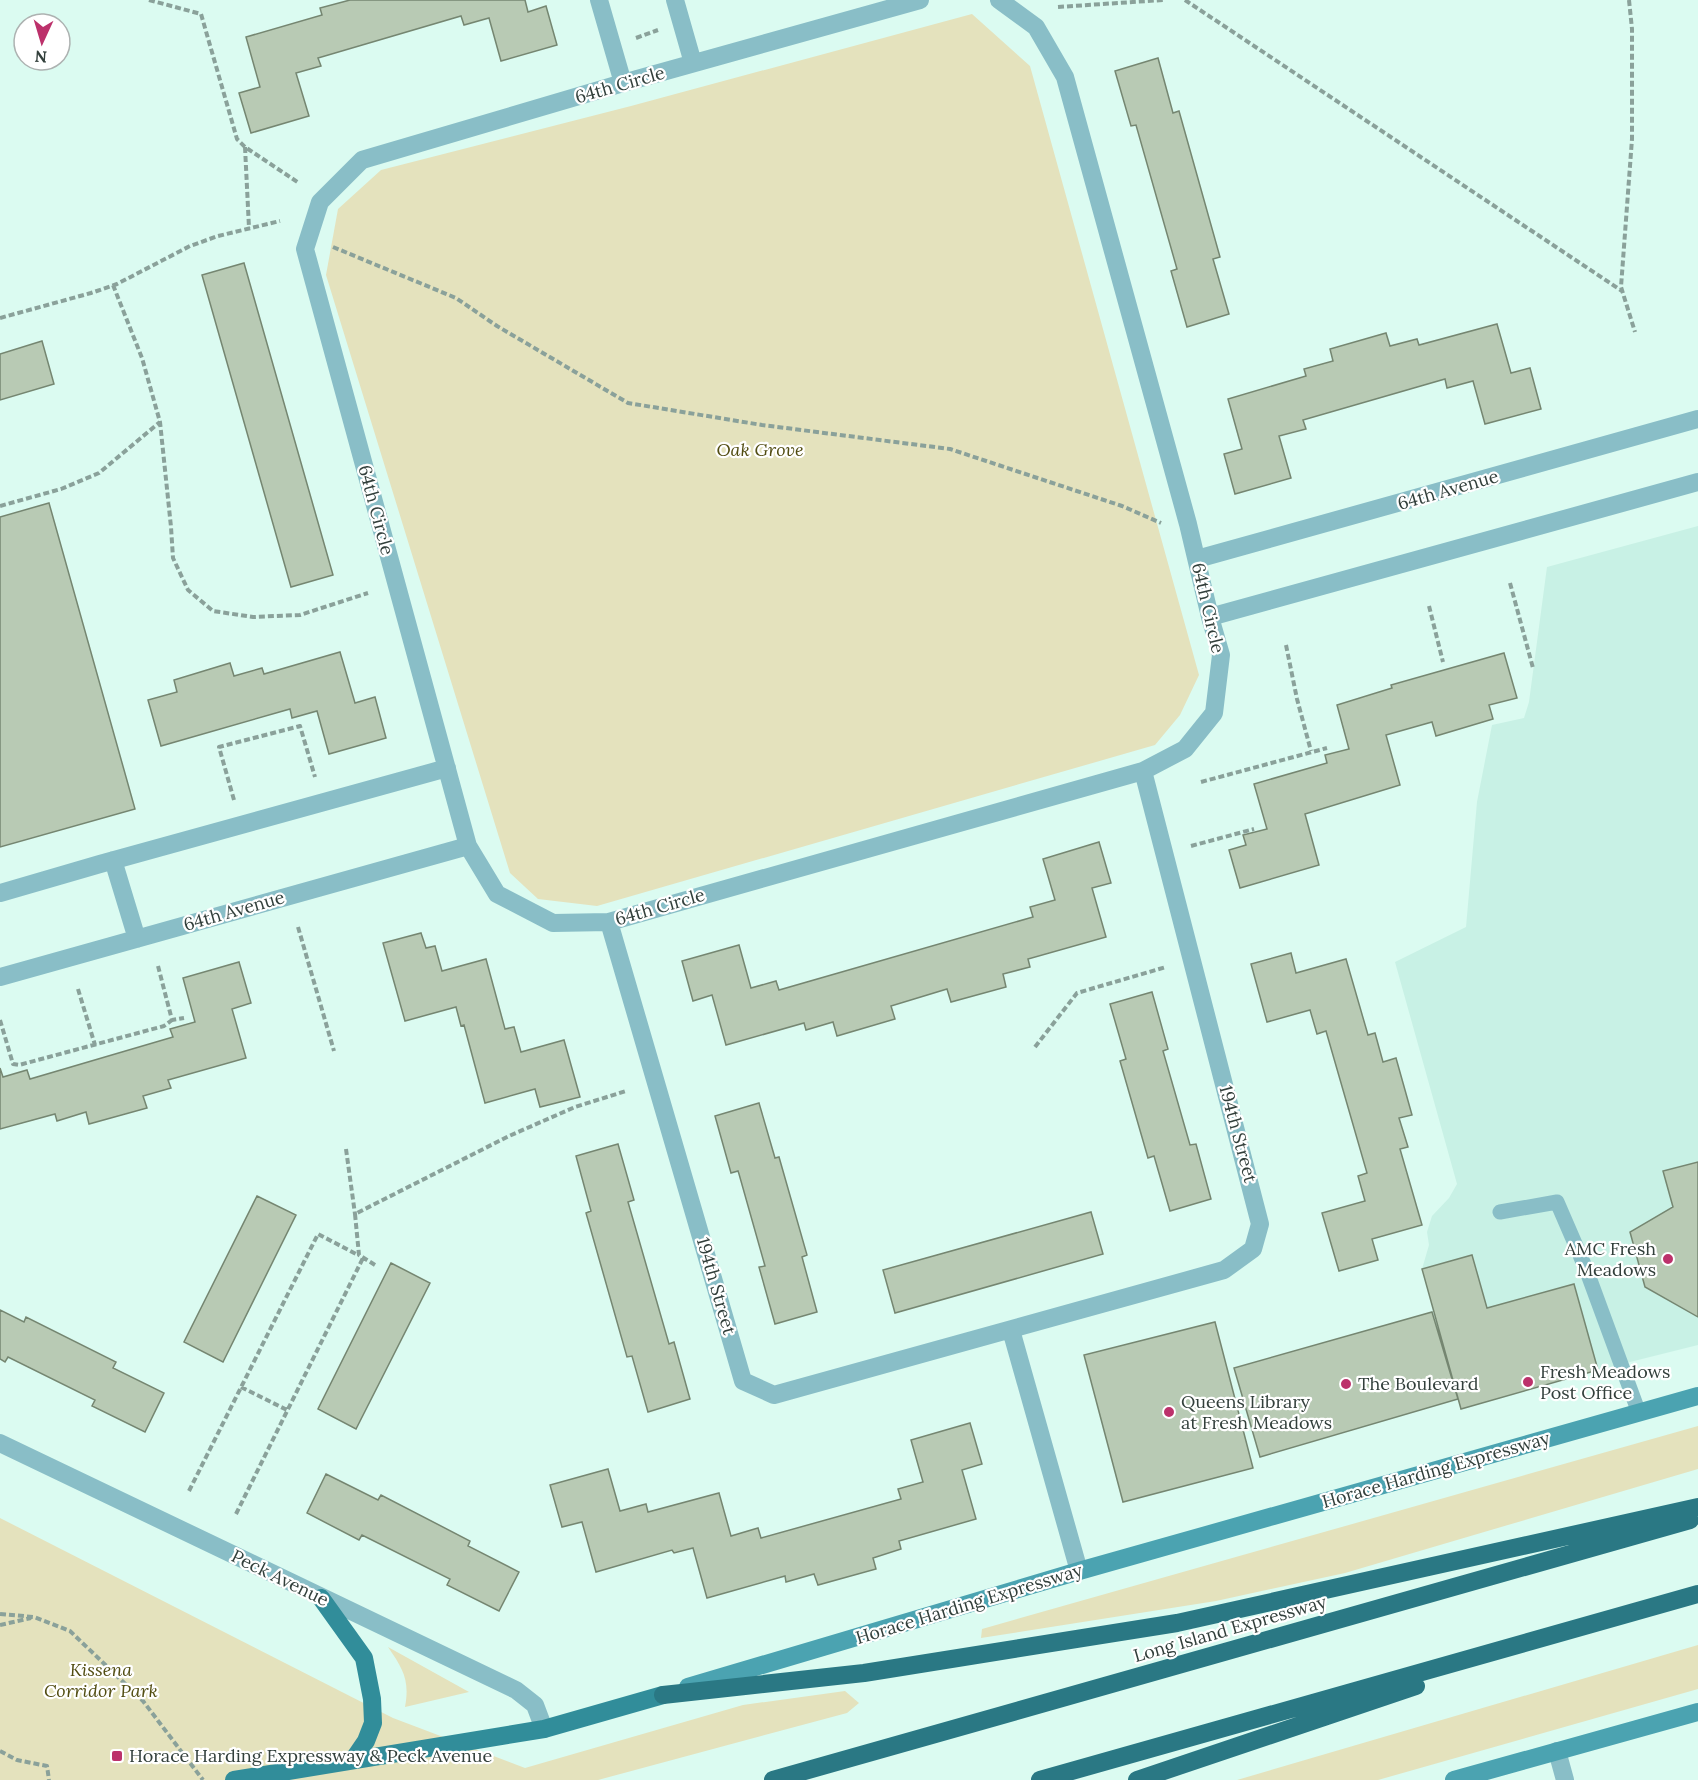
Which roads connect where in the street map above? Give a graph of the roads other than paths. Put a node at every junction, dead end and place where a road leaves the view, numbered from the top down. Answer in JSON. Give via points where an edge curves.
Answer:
{"nodes":[{"id":1,"x":599,"y":0,"type":"edge"},
{"id":2,"x":675,"y":0,"type":"edge"},
{"id":3,"x":920,"y":0,"type":"edge"},
{"id":4,"x":999,"y":0,"type":"edge"},
{"id":5,"x":693,"y":63,"type":"junction"},
{"id":6,"x":623,"y":83,"type":"junction"},
{"id":7,"x":1698,"y":419,"type":"edge"},
{"id":8,"x":1698,"y":482,"type":"edge"},
{"id":9,"x":1197,"y":559,"type":"junction"},
{"id":10,"x":1210,"y":617,"type":"junction"},
{"id":11,"x":447,"y":768,"type":"junction"},
{"id":12,"x":1143,"y":771,"type":"junction"},
{"id":13,"x":468,"y":846,"type":"junction"},
{"id":14,"x":113,"y":860,"type":"junction"},
{"id":15,"x":0,"y":893,"type":"edge"},
{"id":16,"x":609,"y":922,"type":"junction"},
{"id":17,"x":137,"y":939,"type":"junction"},
{"id":18,"x":0,"y":977,"type":"edge"},
{"id":19,"x":1500,"y":1212,"type":"dead end"},
{"id":20,"x":1011,"y":1330,"type":"junction"},
{"id":21,"x":1698,"y":1396,"type":"edge"},
{"id":22,"x":1639,"y":1413,"type":"junction"},
{"id":23,"x":0,"y":1443,"type":"edge"},
{"id":24,"x":1698,"y":1507,"type":"edge"},
{"id":25,"x":1698,"y":1518,"type":"edge"},
{"id":26,"x":1079,"y":1571,"type":"junction"},
{"id":27,"x":1698,"y":1594,"type":"edge"},
{"id":28,"x":321,"y":1598,"type":"junction"},
{"id":29,"x":1631,"y":1613,"type":"junction"},
{"id":30,"x":663,"y":1695,"type":"junction"},
{"id":31,"x":1698,"y":1712,"type":"edge"},
{"id":32,"x":544,"y":1729,"type":"junction"},
{"id":33,"x":1557,"y":1751,"type":"junction"},
{"id":34,"x":353,"y":1760,"type":"junction"},
{"id":35,"x":234,"y":1780,"type":"edge"},
{"id":36,"x":774,"y":1780,"type":"edge"},
{"id":37,"x":1040,"y":1780,"type":"edge"},
{"id":38,"x":1137,"y":1780,"type":"edge"},
{"id":39,"x":1454,"y":1780,"type":"edge"},
{"id":40,"x":1565,"y":1780,"type":"edge"}],
"edges":[{"from":1,"to":6,"type":"street"},
{"from":2,"to":5,"type":"street"},
{"from":3,"to":5,"type":"street","name":"64th Circle"},
{"from":4,"to":9,"type":"street","name":"64th Circle","via":[[1036,27],[1065,77]]},
{"from":5,"to":6,"type":"street","name":"64th Circle"},
{"from":6,"to":11,"type":"street","name":"64th Circle","via":[[362,160],[320,202],[305,249]]},
{"from":7,"to":9,"type":"street","name":"64th Avenue"},
{"from":8,"to":10,"type":"street"},
{"from":9,"to":10,"type":"street","name":"64th Circle"},
{"from":10,"to":12,"type":"street","name":"64th Circle","via":[[1221,655],[1214,713],[1185,749]]},
{"from":11,"to":13,"type":"street","name":"64th Circle"},
{"from":11,"to":14,"type":"street"},
{"from":12,"to":16,"type":"street","name":"64th Circle"},
{"from":12,"to":20,"type":"street","name":"194th Street","via":[[1260,1224],[1253,1249],[1224,1270]]},
{"from":13,"to":16,"type":"street","name":"64th Circle","via":[[496,894],[553,923]]},
{"from":13,"to":17,"type":"street","name":"64th Avenue"},
{"from":14,"to":15,"type":"street"},
{"from":14,"to":17,"type":"street"},
{"from":16,"to":20,"type":"street","name":"194th Street","via":[[743,1381],[774,1395]]},
{"from":17,"to":18,"type":"street","name":"64th Avenue"},
{"from":19,"to":22,"type":"lane","via":[[1557,1202]]},
{"from":20,"to":26,"type":"street"},
{"from":21,"to":22,"type":"main road","name":"Horace Harding Expressway"},
{"from":22,"to":26,"type":"main road","name":"Horace Harding Expressway"},
{"from":23,"to":28,"type":"street","name":"Peck Avenue"},
{"from":24,"to":30,"type":"highway","via":[[1177,1623],[864,1673]]},
{"from":25,"to":36,"type":"highway","name":"Long Island Expressway"},
{"from":26,"to":30,"type":"main road","name":"Horace Harding Expressway"},
{"from":27,"to":29,"type":"highway"},
{"from":28,"to":32,"type":"street","name":"Peck Avenue","via":[[516,1690],[535,1705]]},
{"from":28,"to":34,"type":"main road","via":[[364,1658],[373,1723]]},
{"from":29,"to":37,"type":"highway"},
{"from":29,"to":38,"type":"highway"},
{"from":30,"to":32,"type":"main road","name":"Horace Harding Expressway"},
{"from":31,"to":33,"type":"main road"},
{"from":32,"to":34,"type":"main road","name":"Horace Harding Expressway"},
{"from":33,"to":39,"type":"main road"},
{"from":33,"to":40,"type":"street"},
{"from":34,"to":35,"type":"main road","name":"Horace Harding Expressway"}]}
